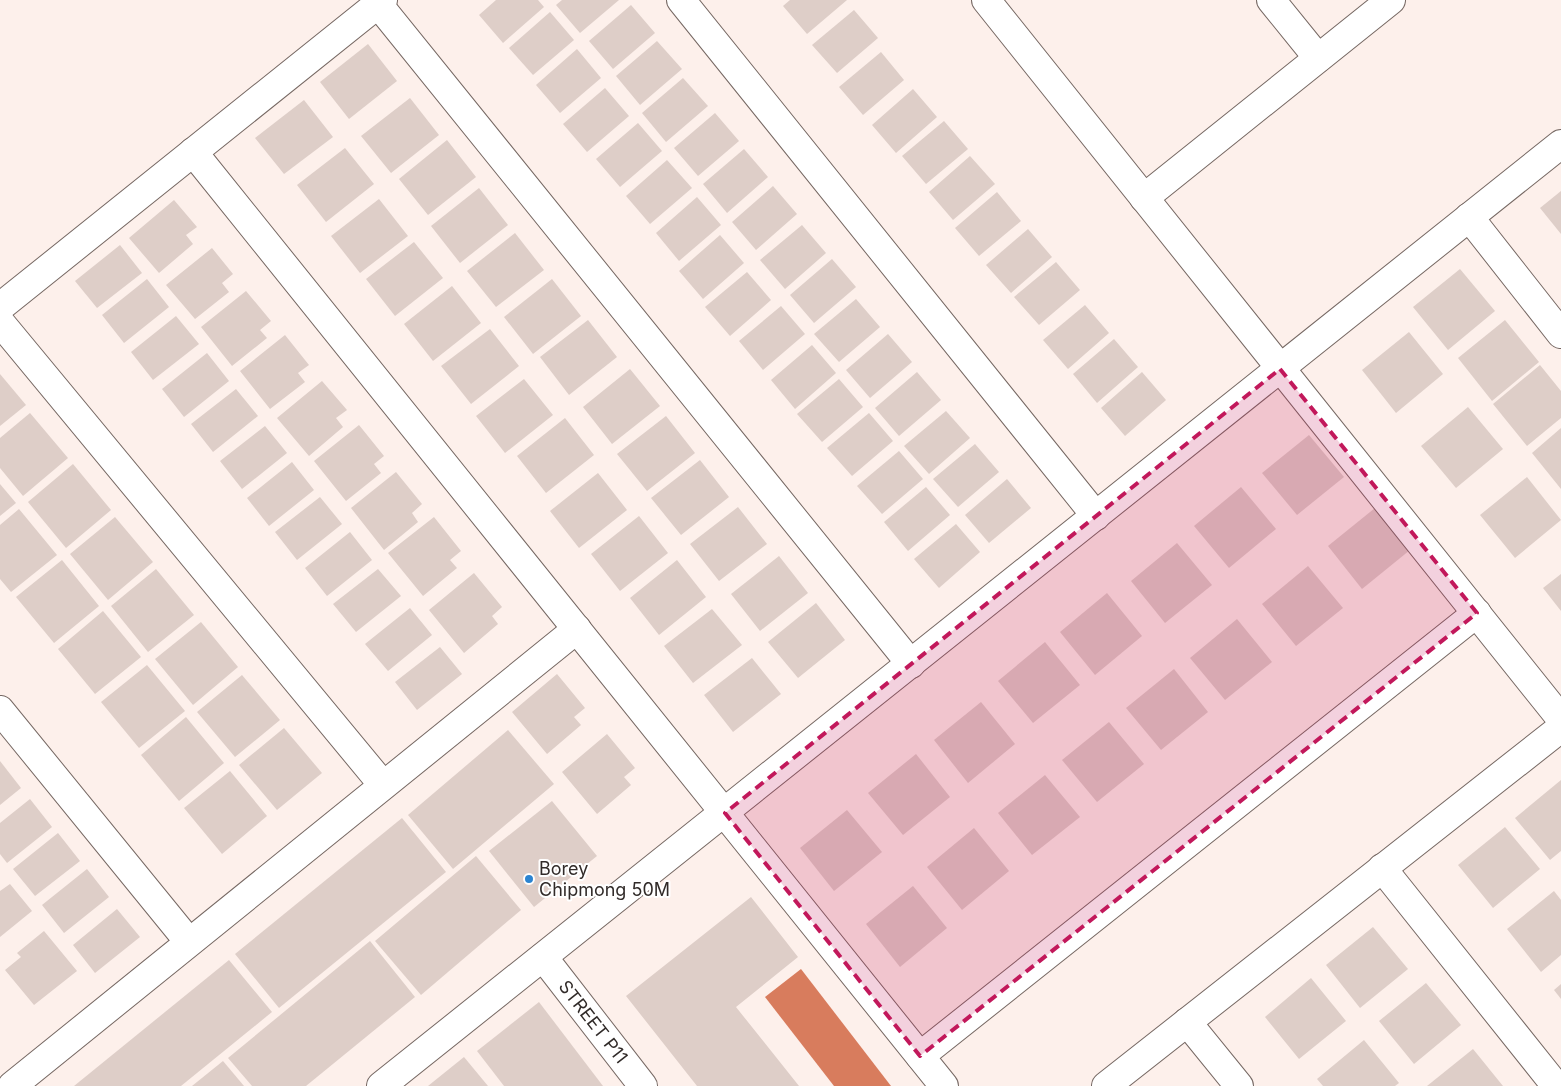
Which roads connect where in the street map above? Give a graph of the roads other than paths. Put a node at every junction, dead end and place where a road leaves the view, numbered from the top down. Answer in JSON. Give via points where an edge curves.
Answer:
{"nodes":[{"id":1,"x":681,"y":0,"type":"edge"},
{"id":2,"x":986,"y":0,"type":"edge"},
{"id":3,"x":1271,"y":0,"type":"edge"},
{"id":4,"x":1391,"y":0,"type":"edge"},
{"id":5,"x":381,"y":2,"type":"edge"},
{"id":6,"x":1318,"y":58,"type":"junction"},
{"id":7,"x":1561,"y":144,"type":"edge"},
{"id":8,"x":193,"y":152,"type":"junction"},
{"id":9,"x":1144,"y":198,"type":"junction"},
{"id":10,"x":1469,"y":217,"type":"junction"},
{"id":11,"x":0,"y":307,"type":"edge"},
{"id":12,"x":0,"y":322,"type":"edge"},
{"id":13,"x":1561,"y":334,"type":"edge"},
{"id":14,"x":1280,"y":369,"type":"junction"},
{"id":15,"x":1096,"y":516,"type":"junction"},
{"id":16,"x":1476,"y":614,"type":"junction"},
{"id":17,"x":577,"y":629,"type":"junction"},
{"id":18,"x":911,"y":664,"type":"junction"},
{"id":19,"x":0,"y":710,"type":"edge"},
{"id":20,"x":1561,"y":719,"type":"edge"},
{"id":21,"x":1561,"y":728,"type":"edge"},
{"id":22,"x":383,"y":785,"type":"junction"},
{"id":23,"x":724,"y":813,"type":"junction"},
{"id":24,"x":1382,"y":868,"type":"junction"},
{"id":25,"x":189,"y":942,"type":"junction"},
{"id":26,"x":543,"y":957,"type":"junction"},
{"id":27,"x":1188,"y":1022,"type":"junction"},
{"id":28,"x":920,"y":1056,"type":"junction"},
{"id":29,"x":0,"y":1083,"type":"edge"},
{"id":30,"x":3,"y":1086,"type":"edge"},
{"id":31,"x":12,"y":1086,"type":"edge"},
{"id":32,"x":381,"y":1086,"type":"edge"},
{"id":33,"x":643,"y":1086,"type":"edge"},
{"id":34,"x":944,"y":1086,"type":"edge"},
{"id":35,"x":1106,"y":1086,"type":"edge"},
{"id":36,"x":1239,"y":1086,"type":"edge"},
{"id":37,"x":1556,"y":1086,"type":"edge"}],
"edges":[{"from":1,"to":15,"type":"street"},
{"from":2,"to":9,"type":"street"},
{"from":3,"to":6,"type":"street"},
{"from":4,"to":6,"type":"street"},
{"from":5,"to":8,"type":"street"},
{"from":5,"to":18,"type":"street"},
{"from":6,"to":9,"type":"street"},
{"from":7,"to":10,"type":"street"},
{"from":8,"to":11,"type":"street"},
{"from":8,"to":17,"type":"street"},
{"from":9,"to":14,"type":"street"},
{"from":10,"to":13,"type":"street"},
{"from":10,"to":14,"type":"street"},
{"from":12,"to":22,"type":"street"},
{"from":14,"to":15,"type":"street"},
{"from":14,"to":16,"type":"street"},
{"from":15,"to":18,"type":"street"},
{"from":16,"to":20,"type":"street"},
{"from":16,"to":28,"type":"street"},
{"from":17,"to":22,"type":"street"},
{"from":17,"to":23,"type":"street"},
{"from":18,"to":23,"type":"street"},
{"from":19,"to":25,"type":"street"},
{"from":21,"to":24,"type":"street"},
{"from":22,"to":25,"type":"street"},
{"from":23,"to":26,"type":"street"},
{"from":23,"to":28,"type":"street"},
{"from":24,"to":27,"type":"street"},
{"from":24,"to":37,"type":"street"},
{"from":25,"to":31,"type":"street"},
{"from":26,"to":32,"type":"street"},
{"from":26,"to":33,"type":"street","name":"STREET P11"},
{"from":27,"to":35,"type":"street"},
{"from":27,"to":36,"type":"street"},
{"from":28,"to":34,"type":"street"},
{"from":29,"to":30,"type":"street"}]}
